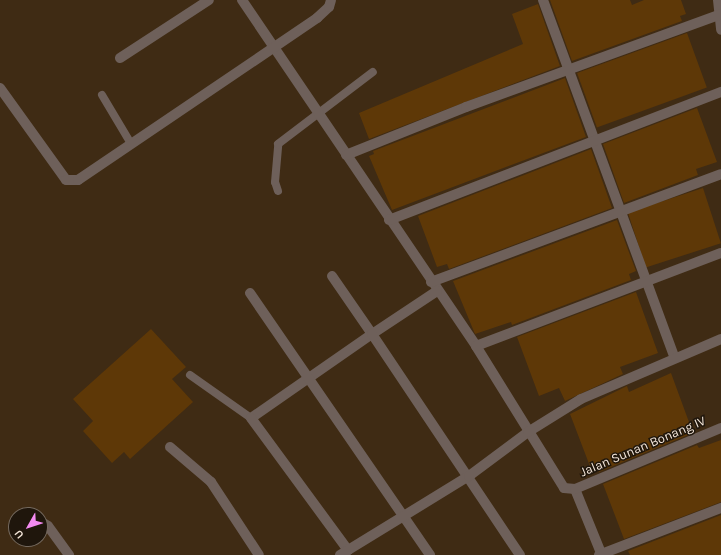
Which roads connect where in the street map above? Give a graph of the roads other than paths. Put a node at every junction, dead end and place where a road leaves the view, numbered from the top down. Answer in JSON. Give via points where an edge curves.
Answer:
{"nodes":[{"id":1,"x":209,"y":0,"type":"edge"},
{"id":2,"x":242,"y":0,"type":"edge"},
{"id":3,"x":330,"y":0,"type":"edge"},
{"id":4,"x":543,"y":0,"type":"edge"},
{"id":5,"x":718,"y":0,"type":"edge"},
{"id":6,"x":720,"y":14,"type":"edge"},
{"id":7,"x":721,"y":30,"type":"edge"},
{"id":8,"x":274,"y":47,"type":"junction"},
{"id":9,"x":120,"y":58,"type":"dead end"},
{"id":10,"x":566,"y":69,"type":"junction"},
{"id":11,"x":373,"y":72,"type":"dead end"},
{"id":12,"x":0,"y":88,"type":"edge"},
{"id":13,"x":721,"y":92,"type":"edge"},
{"id":14,"x":102,"y":95,"type":"dead end"},
{"id":15,"x":317,"y":112,"type":"junction"},
{"id":16,"x":592,"y":139,"type":"junction"},
{"id":17,"x":130,"y":142,"type":"junction"},
{"id":18,"x":346,"y":155,"type":"junction"},
{"id":19,"x":721,"y":174,"type":"edge"},
{"id":20,"x":278,"y":191,"type":"dead end"},
{"id":21,"x":618,"y":210,"type":"junction"},
{"id":22,"x":389,"y":220,"type":"junction"},
{"id":23,"x":721,"y":253,"type":"edge"},
{"id":24,"x":332,"y":276,"type":"dead end"},
{"id":25,"x":430,"y":282,"type":"junction"},
{"id":26,"x":645,"y":282,"type":"junction"},
{"id":27,"x":437,"y":291,"type":"junction"},
{"id":28,"x":250,"y":293,"type":"dead end"},
{"id":29,"x":372,"y":334,"type":"junction"},
{"id":30,"x":721,"y":339,"type":"edge"},
{"id":31,"x":476,"y":346,"type":"junction"},
{"id":32,"x":674,"y":357,"type":"junction"},
{"id":33,"x":190,"y":375,"type":"dead end"},
{"id":34,"x":308,"y":377,"type":"junction"},
{"id":35,"x":251,"y":418,"type":"junction"},
{"id":36,"x":721,"y":428,"type":"edge"},
{"id":37,"x":528,"y":432,"type":"junction"},
{"id":38,"x":170,"y":446,"type":"dead end"},
{"id":39,"x":469,"y":476,"type":"junction"},
{"id":40,"x":575,"y":489,"type":"junction"},
{"id":41,"x":721,"y":508,"type":"edge"},
{"id":42,"x":404,"y":517,"type":"junction"},
{"id":43,"x":48,"y":526,"type":"edge"},
{"id":44,"x":344,"y":552,"type":"edge"},
{"id":45,"x":600,"y":554,"type":"edge"},
{"id":46,"x":69,"y":555,"type":"edge"},
{"id":47,"x":259,"y":555,"type":"edge"},
{"id":48,"x":430,"y":555,"type":"edge"},
{"id":49,"x":520,"y":555,"type":"edge"}],
"edges":[{"from":1,"to":9,"type":"street"},
{"from":2,"to":8,"type":"street"},
{"from":3,"to":8,"type":"street","via":[[325,12]]},
{"from":4,"to":10,"type":"street"},
{"from":5,"to":6,"type":"street"},
{"from":6,"to":7,"type":"street"},
{"from":6,"to":10,"type":"street"},
{"from":8,"to":15,"type":"street"},
{"from":8,"to":17,"type":"street"},
{"from":10,"to":16,"type":"street"},
{"from":10,"to":18,"type":"street"},
{"from":11,"to":15,"type":"lane"},
{"from":12,"to":17,"type":"street","via":[[66,180],[78,180]]},
{"from":13,"to":16,"type":"street"},
{"from":14,"to":17,"type":"lane"},
{"from":15,"to":18,"type":"street"},
{"from":15,"to":20,"type":"lane","via":[[278,144],[275,182]]},
{"from":16,"to":21,"type":"street"},
{"from":16,"to":22,"type":"street"},
{"from":18,"to":22,"type":"street"},
{"from":19,"to":21,"type":"street"},
{"from":21,"to":25,"type":"street"},
{"from":21,"to":26,"type":"street"},
{"from":22,"to":25,"type":"street"},
{"from":23,"to":26,"type":"street"},
{"from":24,"to":29,"type":"street"},
{"from":25,"to":27,"type":"street"},
{"from":26,"to":31,"type":"street"},
{"from":26,"to":32,"type":"street"},
{"from":27,"to":29,"type":"street"},
{"from":27,"to":31,"type":"street"},
{"from":28,"to":34,"type":"street"},
{"from":29,"to":34,"type":"street"},
{"from":29,"to":39,"type":"street"},
{"from":30,"to":32,"type":"street"},
{"from":31,"to":37,"type":"street"},
{"from":32,"to":37,"type":"street","via":[[581,399]]},
{"from":33,"to":35,"type":"lane"},
{"from":34,"to":35,"type":"street"},
{"from":34,"to":42,"type":"street"},
{"from":35,"to":44,"type":"street"},
{"from":36,"to":40,"type":"street","name":"Jalan Sunan Bonang IV"},
{"from":37,"to":39,"type":"street"},
{"from":37,"to":40,"type":"street","via":[[564,488]]},
{"from":38,"to":47,"type":"street","via":[[211,482]]},
{"from":39,"to":42,"type":"street"},
{"from":39,"to":49,"type":"street"},
{"from":40,"to":45,"type":"street"},
{"from":41,"to":45,"type":"street"},
{"from":42,"to":44,"type":"street"},
{"from":42,"to":48,"type":"street"},
{"from":43,"to":46,"type":"street"}]}
